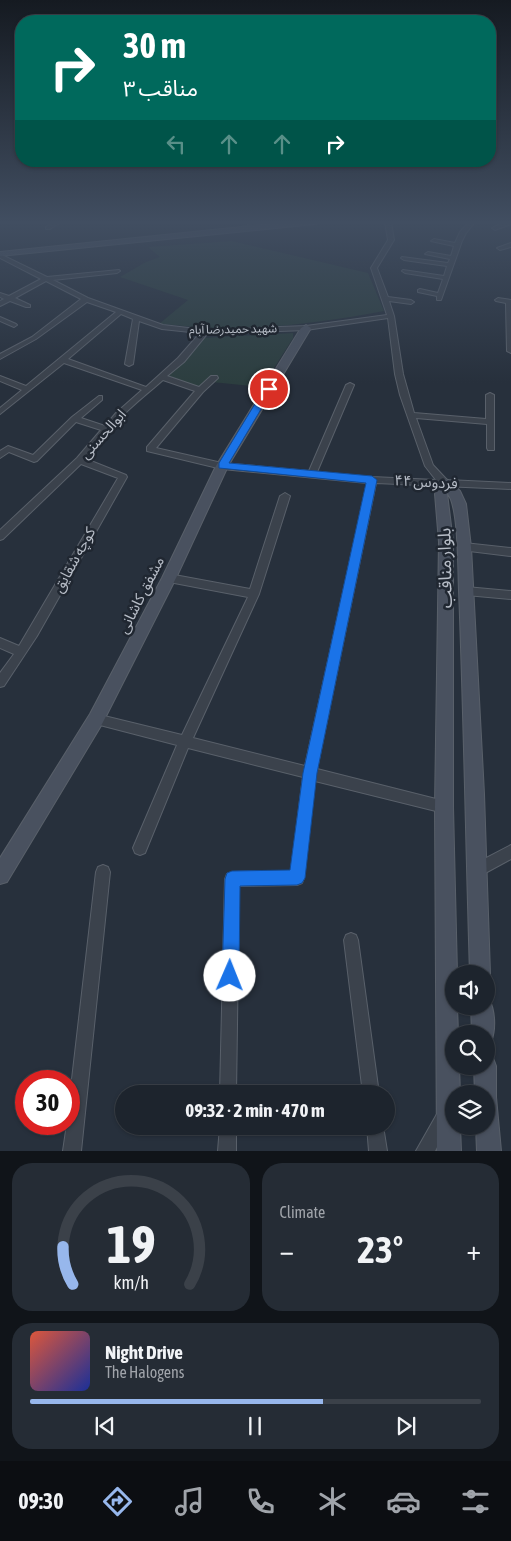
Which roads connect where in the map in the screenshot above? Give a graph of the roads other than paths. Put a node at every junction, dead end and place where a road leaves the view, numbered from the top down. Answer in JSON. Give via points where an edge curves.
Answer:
{"nodes":[{"id":1,"x":39,"y":276,"type":"edge"},
{"id":2,"x":71,"y":276,"type":"edge"},
{"id":3,"x":377,"y":276,"type":"edge"},
{"id":4,"x":433,"y":276,"type":"edge"},
{"id":5,"x":446,"y":278,"type":"joint"},
{"id":6,"x":45,"y":279,"type":"junction"},
{"id":7,"x":420,"y":291,"type":"dead end"},
{"id":8,"x":0,"y":295,"type":"edge"},
{"id":9,"x":9,"y":299,"type":"junction"},
{"id":10,"x":86,"y":299,"type":"junction"},
{"id":11,"x":386,"y":299,"type":"junction"},
{"id":12,"x":498,"y":300,"type":"dead end"},
{"id":13,"x":411,"y":302,"type":"dead end"},
{"id":14,"x":0,"y":304,"type":"edge"},
{"id":15,"x":28,"y":306,"type":"dead end"},
{"id":16,"x":120,"y":312,"type":"junction"},
{"id":17,"x":391,"y":316,"type":"junction"},
{"id":18,"x":510,"y":317,"type":"edge"},
{"id":19,"x":0,"y":319,"type":"edge"},
{"id":20,"x":136,"y":319,"type":"junction"},
{"id":21,"x":14,"y":325,"type":"dead end"},
{"id":22,"x":306,"y":328,"type":"junction"},
{"id":23,"x":205,"y":332,"type":"junction"},
{"id":24,"x":511,"y":351,"type":"edge"},
{"id":25,"x":0,"y":357,"type":"edge"},
{"id":26,"x":63,"y":360,"type":"junction"},
{"id":27,"x":129,"y":364,"type":"dead end"},
{"id":28,"x":162,"y":377,"type":"junction"},
{"id":29,"x":0,"y":378,"type":"edge"},
{"id":30,"x":214,"y":378,"type":"dead end"},
{"id":31,"x":350,"y":385,"type":"dead end"},
{"id":32,"x":27,"y":389,"type":"junction"},
{"id":33,"x":148,"y":390,"type":"junction"},
{"id":34,"x":200,"y":390,"type":"junction"},
{"id":35,"x":490,"y":395,"type":"dead end"},
{"id":36,"x":100,"y":398,"type":"dead end"},
{"id":37,"x":0,"y":412,"type":"edge"},
{"id":38,"x":411,"y":415,"type":"junction"},
{"id":39,"x":75,"y":418,"type":"junction"},
{"id":40,"x":490,"y":422,"type":"junction"},
{"id":41,"x":108,"y":430,"type":"junction"},
{"id":42,"x":491,"y":448,"type":"dead end"},
{"id":43,"x":0,"y":455,"type":"edge"},
{"id":44,"x":80,"y":460,"type":"junction"},
{"id":45,"x":222,"y":466,"type":"junction"},
{"id":46,"x":312,"y":474,"type":"junction"},
{"id":47,"x":372,"y":480,"type":"junction"},
{"id":48,"x":444,"y":483,"type":"junction"},
{"id":49,"x":511,"y":486,"type":"edge"},
{"id":50,"x":285,"y":496,"type":"dead end"},
{"id":51,"x":0,"y":522,"type":"edge"},
{"id":52,"x":11,"y":526,"type":"junction"},
{"id":53,"x":0,"y":536,"type":"edge"},
{"id":54,"x":464,"y":547,"type":"junction"},
{"id":55,"x":511,"y":552,"type":"edge"},
{"id":56,"x":169,"y":578,"type":"junction"},
{"id":57,"x":466,"y":591,"type":"junction"},
{"id":58,"x":254,"y":594,"type":"junction"},
{"id":59,"x":511,"y":595,"type":"edge"},
{"id":60,"x":0,"y":643,"type":"edge"},
{"id":61,"x":21,"y":652,"type":"junction"},
{"id":62,"x":0,"y":682,"type":"edge"},
{"id":63,"x":96,"y":718,"type":"junction"},
{"id":64,"x":184,"y":741,"type":"junction"},
{"id":65,"x":310,"y":773,"type":"junction"},
{"id":66,"x":444,"y":807,"type":"junction"},
{"id":67,"x":140,"y":848,"type":"dead end"},
{"id":68,"x":511,"y":852,"type":"edge"},
{"id":69,"x":476,"y":871,"type":"junction"},
{"id":70,"x":103,"y":872,"type":"dead end"},
{"id":71,"x":0,"y":875,"type":"edge"},
{"id":72,"x":351,"y":940,"type":"dead end"},
{"id":73,"x":480,"y":965,"type":"edge"},
{"id":74,"x":228,"y":1085,"type":"edge"},
{"id":75,"x":370,"y":1085,"type":"edge"},
{"id":76,"x":450,"y":1085,"type":"edge"},
{"id":77,"x":445,"y":1117,"type":"edge"},
{"id":78,"x":228,"y":1135,"type":"edge"},
{"id":79,"x":376,"y":1135,"type":"edge"},
{"id":80,"x":449,"y":1135,"type":"edge"},
{"id":81,"x":488,"y":1135,"type":"edge"},
{"id":82,"x":72,"y":1151,"type":"edge"},
{"id":83,"x":227,"y":1151,"type":"edge"},
{"id":84,"x":378,"y":1151,"type":"edge"},
{"id":85,"x":425,"y":1151,"type":"edge"},
{"id":86,"x":449,"y":1151,"type":"edge"},
{"id":87,"x":489,"y":1151,"type":"edge"}],
"edges":[{"from":1,"to":6,"type":"street","name":"شهید حمیدرضا آبام"},
{"from":2,"to":6,"type":"street"},
{"from":3,"to":11,"type":"street"},
{"from":4,"to":5,"type":"street"},
{"from":5,"to":7,"type":"street","via":[[439,297]]},
{"from":6,"to":9,"type":"street"},
{"from":6,"to":10,"type":"street","name":"شهید حمیدرضا آبام"},
{"from":8,"to":9,"type":"street"},
{"from":9,"to":14,"type":"street"},
{"from":9,"to":15,"type":"street"},
{"from":10,"to":16,"type":"street","name":"شهید حمیدرضا آبام"},
{"from":10,"to":25,"type":"street","via":[[34,338]]},
{"from":11,"to":13,"type":"street"},
{"from":11,"to":17,"type":"street"},
{"from":12,"to":18,"type":"street","via":[[509,301]]},
{"from":16,"to":20,"type":"street","name":"شهید حمیدرضا آبام"},
{"from":16,"to":26,"type":"street"},
{"from":17,"to":22,"type":"street","name":"شهید حمیدرضا آبام"},
{"from":17,"to":38,"type":"street","via":[[399,374]]},
{"from":18,"to":24,"type":"street"},
{"from":19,"to":21,"type":"street"},
{"from":20,"to":23,"type":"street","name":"شهید حمیدرضا آبام","via":[[162,327]]},
{"from":20,"to":27,"type":"street"},
{"from":22,"to":23,"type":"street","name":"شهید حمیدرضا آبام"},
{"from":22,"to":45,"type":"street","name":"مشفق کاشانی"},
{"from":23,"to":28,"type":"street","name":"ابوالحسنی"},
{"from":26,"to":32,"type":"street"},
{"from":26,"to":33,"type":"street"},
{"from":28,"to":33,"type":"street","name":"ابوالحسنی"},
{"from":28,"to":34,"type":"street"},
{"from":29,"to":32,"type":"street"},
{"from":30,"to":34,"type":"street"},
{"from":31,"to":46,"type":"street"},
{"from":32,"to":37,"type":"street"},
{"from":33,"to":41,"type":"street","name":"ابوالحسنی","via":[[119,415]]},
{"from":34,"to":45,"type":"street","name":"فردوس ۴۴","via":[[150,449]]},
{"from":35,"to":40,"type":"street"},
{"from":36,"to":39,"type":"street"},
{"from":38,"to":40,"type":"street"},
{"from":38,"to":48,"type":"street","via":[[429,466]]},
{"from":39,"to":41,"type":"street"},
{"from":39,"to":43,"type":"street","via":[[34,459],[8,449]]},
{"from":40,"to":42,"type":"street"},
{"from":41,"to":44,"type":"street","name":"ابوالحسنی"},
{"from":44,"to":52,"type":"street","name":"ابوالحسنی"},
{"from":44,"to":61,"type":"street","name":"کوچه شقایق","via":[[124,478]]},
{"from":45,"to":46,"type":"street","name":"فردوس ۴۴"},
{"from":45,"to":56,"type":"street","name":"مشفق کاشانی"},
{"from":46,"to":47,"type":"street","name":"فردوس ۴۴"},
{"from":47,"to":48,"type":"street","name":"فردوس ۴۴"},
{"from":47,"to":65,"type":"street"},
{"from":48,"to":49,"type":"street","name":"فردوس ۴۴"},
{"from":48,"to":54,"type":"street","name":"بلوار مناقب","via":[[456,494],[460,504]]},
{"from":48,"to":66,"type":"street","name":"بلوار مناقب","via":[[441,494],[446,542]]},
{"from":50,"to":58,"type":"street"},
{"from":51,"to":52,"type":"street"},
{"from":52,"to":53,"type":"street","name":"ابوالحسنی"},
{"from":54,"to":55,"type":"street"},
{"from":54,"to":57,"type":"street","name":"بلوار مناقب"},
{"from":56,"to":58,"type":"street"},
{"from":56,"to":63,"type":"street","name":"مشفق کاشانی"},
{"from":57,"to":59,"type":"street"},
{"from":57,"to":69,"type":"street","name":"بلوار مناقب"},
{"from":58,"to":64,"type":"street"},
{"from":60,"to":61,"type":"street"},
{"from":61,"to":62,"type":"street","name":"کوچه شقایق"},
{"from":63,"to":64,"type":"street"},
{"from":63,"to":71,"type":"street","name":"مشفق کاشانی"},
{"from":64,"to":65,"type":"street"},
{"from":64,"to":67,"type":"street"},
{"from":65,"to":66,"type":"street"},
{"from":65,"to":74,"type":"street","via":[[297,878],[232,879]]},
{"from":66,"to":76,"type":"street","name":"بلوار مناقب"},
{"from":68,"to":69,"type":"street"},
{"from":69,"to":73,"type":"street","name":"بلوار مناقب"},
{"from":70,"to":82,"type":"street"},
{"from":72,"to":75,"type":"street"},
{"from":77,"to":85,"type":"street"},
{"from":78,"to":83,"type":"street"},
{"from":79,"to":84,"type":"street"},
{"from":80,"to":86,"type":"street","name":"بلوار مناقب"},
{"from":81,"to":87,"type":"street"}]}
